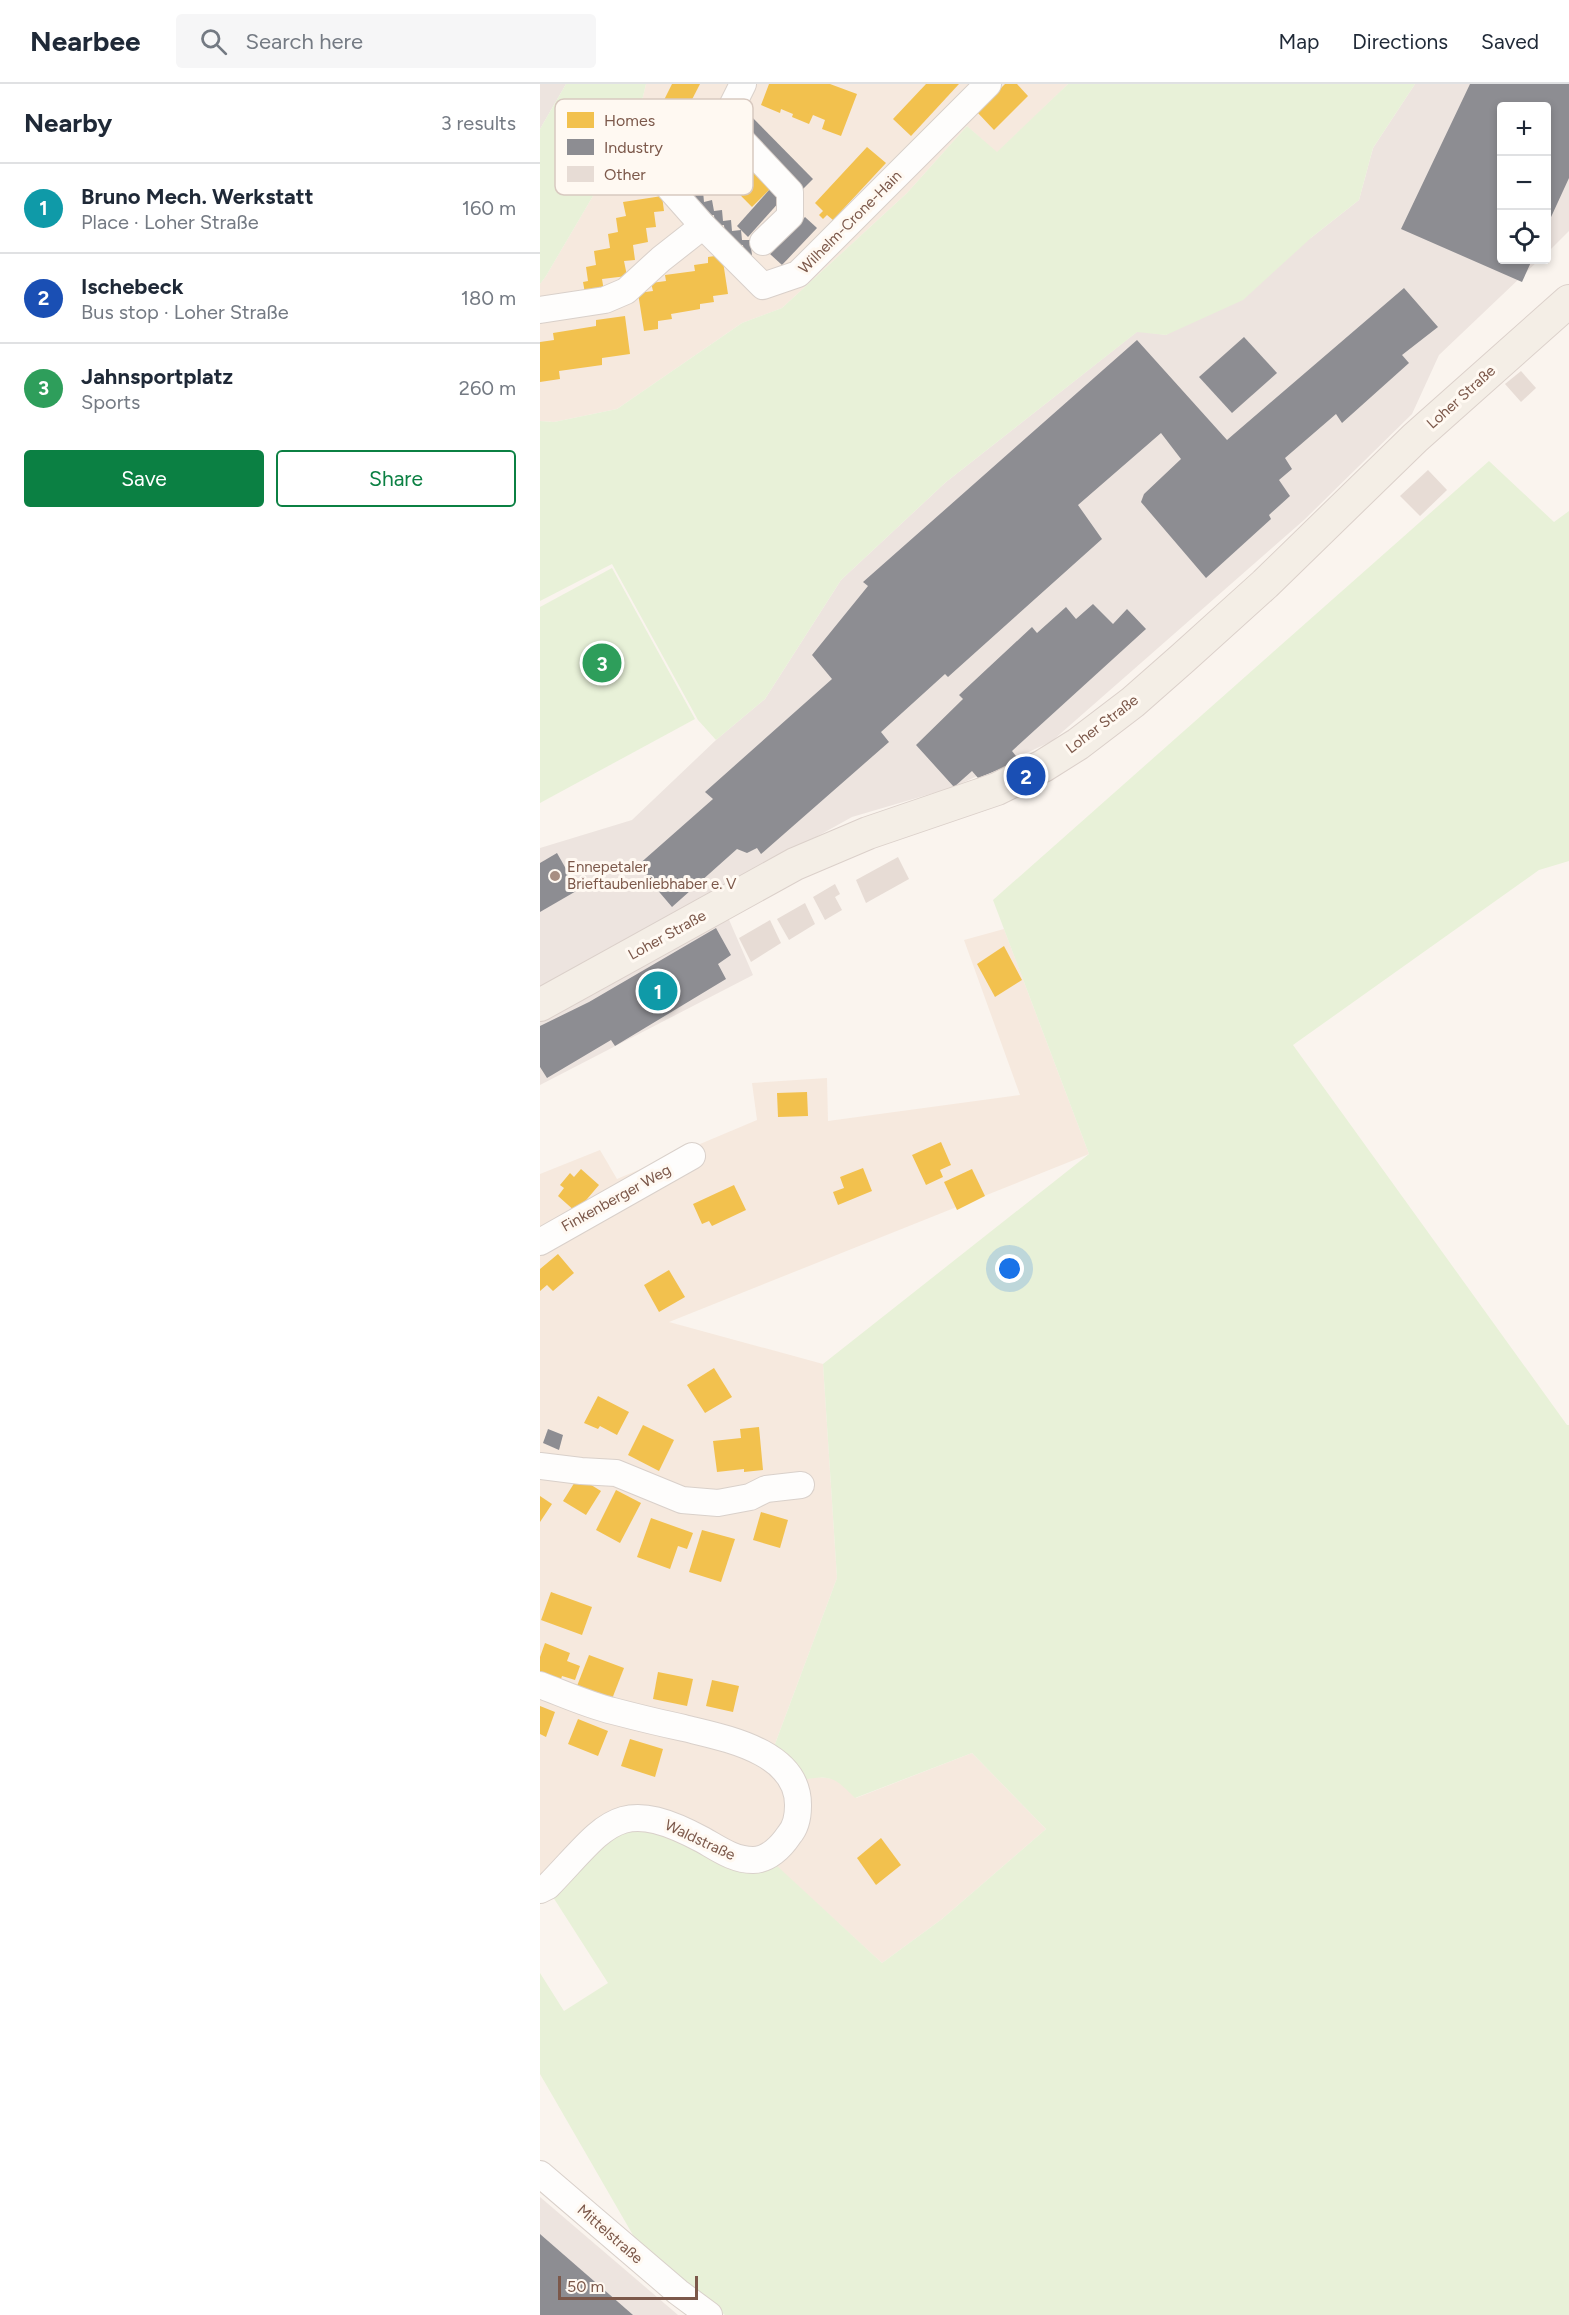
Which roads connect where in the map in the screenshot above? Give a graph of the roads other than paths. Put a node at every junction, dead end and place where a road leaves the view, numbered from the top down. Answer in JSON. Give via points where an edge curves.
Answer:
{"nodes":[{"id":1,"x":742,"y":84,"type":"edge"},
{"id":2,"x":988,"y":84,"type":"edge"},
{"id":3,"x":735,"y":99,"type":"edge"},
{"id":4,"x":753,"y":153,"type":"edge"},
{"id":5,"x":675,"y":195,"type":"edge"},
{"id":6,"x":703,"y":226,"type":"junction"},
{"id":7,"x":763,"y":242,"type":"dead end"},
{"id":8,"x":1569,"y":301,"type":"edge"},
{"id":9,"x":540,"y":310,"type":"edge"},
{"id":10,"x":540,"y":1005,"type":"edge"},
{"id":11,"x":692,"y":1156,"type":"dead end"},
{"id":12,"x":540,"y":1242,"type":"edge"},
{"id":13,"x":540,"y":1466,"type":"edge"},
{"id":14,"x":801,"y":1485,"type":"dead end"},
{"id":15,"x":540,"y":1685,"type":"edge"},
{"id":16,"x":544,"y":1888,"type":"edge"},
{"id":17,"x":540,"y":2174,"type":"edge"},
{"id":18,"x":709,"y":2315,"type":"edge"}],
"edges":[{"from":1,"to":3,"type":"street"},
{"from":2,"to":6,"type":"street","name":"Wilhelm-Crone-Hain","via":[[798,274],[762,286]]},
{"from":4,"to":7,"type":"street","via":[[790,192],[790,216]]},
{"from":5,"to":6,"type":"street","name":"Wilhelm-Crone-Hain"},
{"from":6,"to":9,"type":"street","via":[[626,291],[605,300]]},
{"from":8,"to":10,"type":"main road","name":"Loher Straße","via":[[1415,438],[1183,658],[1078,744],[997,789],[868,833],[795,864]]},
{"from":11,"to":12,"type":"street","name":"Finkenberger Weg"},
{"from":13,"to":14,"type":"street","via":[[615,1473],[682,1500],[718,1503],[750,1497],[766,1489]]},
{"from":15,"to":16,"type":"street","name":"Waldstraße","via":[[609,1710],[744,1745],[782,1767],[798,1797],[794,1829],[771,1854],[755,1860],[737,1859],[677,1826],[647,1818],[622,1819],[606,1827]]},
{"from":17,"to":18,"type":"street","name":"Mittelstraße"}]}
